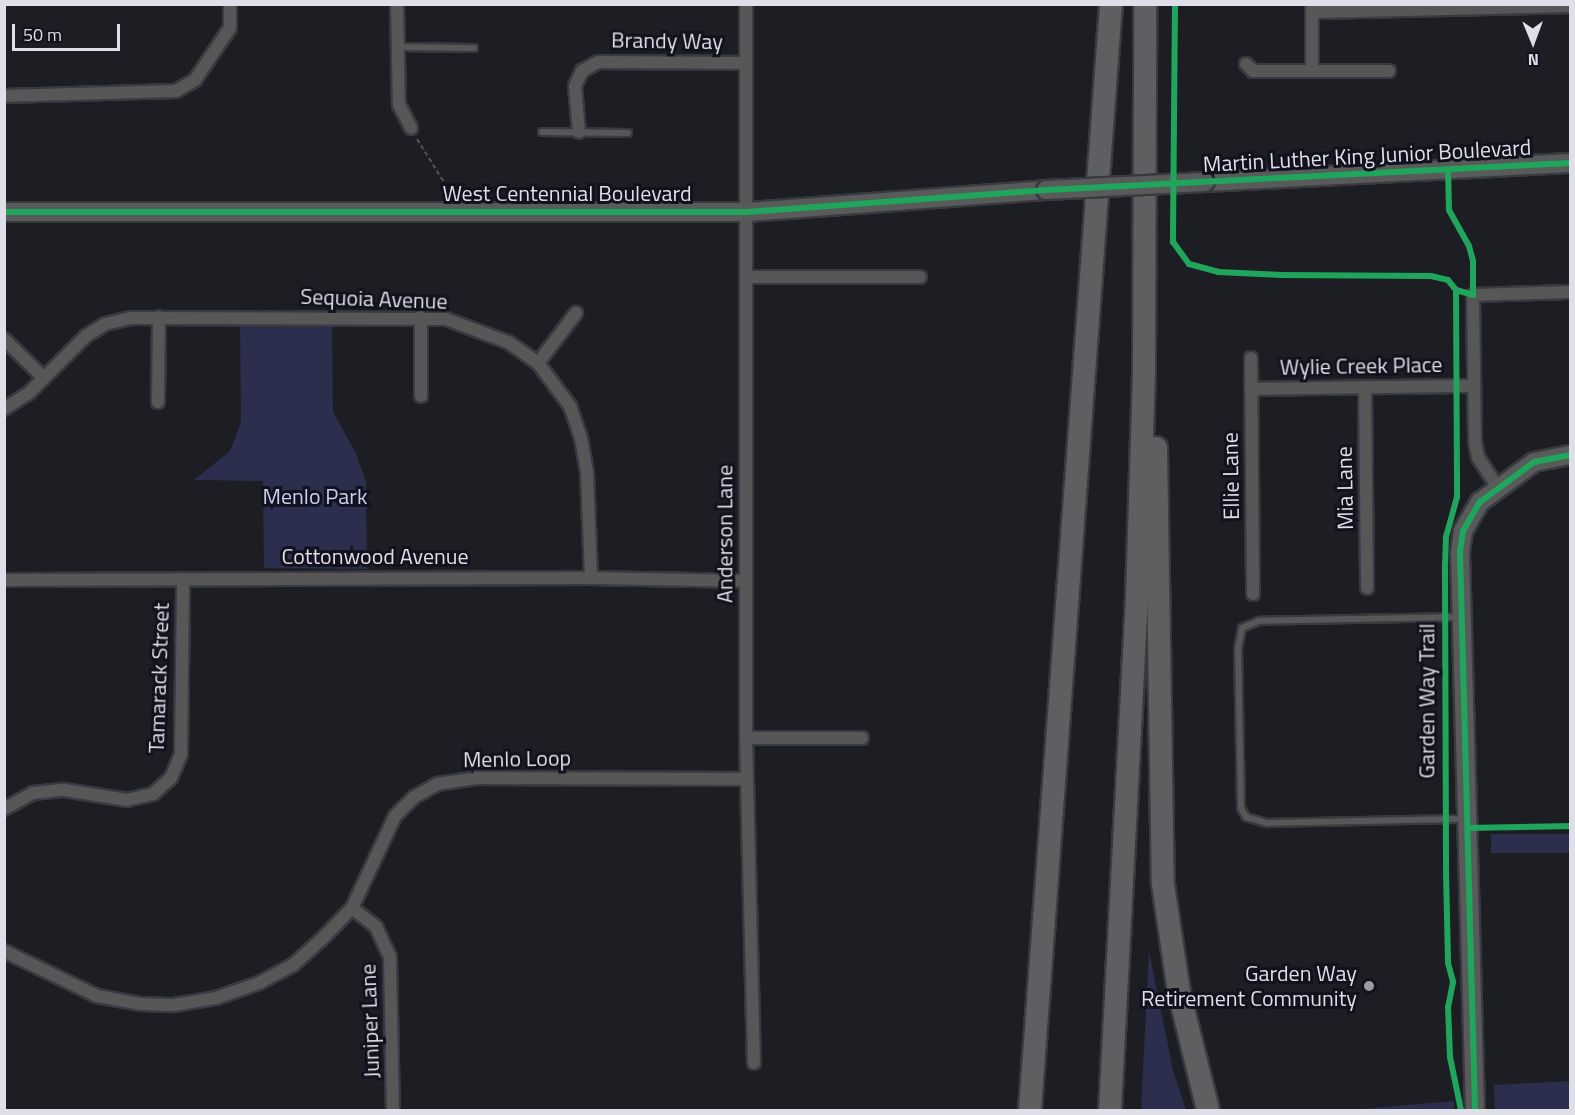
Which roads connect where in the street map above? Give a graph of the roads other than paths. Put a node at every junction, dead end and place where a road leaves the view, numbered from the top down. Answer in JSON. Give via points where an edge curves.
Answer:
{"nodes":[{"id":1,"x":230,"y":4,"type":"edge"},
{"id":2,"x":397,"y":4,"type":"edge"},
{"id":3,"x":746,"y":4,"type":"edge"},
{"id":4,"x":1111,"y":4,"type":"edge"},
{"id":5,"x":1145,"y":4,"type":"edge"},
{"id":6,"x":1570,"y":6,"type":"edge"},
{"id":7,"x":1312,"y":8,"type":"edge"},
{"id":8,"x":1373,"y":8,"type":"edge"},
{"id":9,"x":1438,"y":8,"type":"edge"},
{"id":10,"x":397,"y":47,"type":"junction"},
{"id":11,"x":474,"y":48,"type":"dead end"},
{"id":12,"x":745,"y":63,"type":"junction"},
{"id":13,"x":1246,"y":64,"type":"dead end"},
{"id":14,"x":1312,"y":71,"type":"junction"},
{"id":15,"x":1389,"y":71,"type":"dead end"},
{"id":16,"x":4,"y":96,"type":"edge"},
{"id":17,"x":411,"y":128,"type":"road end"},
{"id":18,"x":542,"y":132,"type":"dead end"},
{"id":19,"x":579,"y":132,"type":"junction"},
{"id":20,"x":628,"y":133,"type":"dead end"},
{"id":21,"x":1570,"y":163,"type":"edge"},
{"id":22,"x":1128,"y":186,"type":"joint"},
{"id":23,"x":4,"y":212,"type":"edge"},
{"id":24,"x":747,"y":212,"type":"junction"},
{"id":25,"x":746,"y":277,"type":"junction"},
{"id":26,"x":920,"y":278,"type":"dead end"},
{"id":27,"x":1570,"y":292,"type":"edge"},
{"id":28,"x":576,"y":313,"type":"dead end"},
{"id":29,"x":159,"y":318,"type":"junction"},
{"id":30,"x":421,"y":318,"type":"junction"},
{"id":31,"x":4,"y":339,"type":"edge"},
{"id":32,"x":1251,"y":358,"type":"dead end"},
{"id":33,"x":538,"y":363,"type":"junction"},
{"id":34,"x":1144,"y":370,"type":"junction"},
{"id":35,"x":43,"y":377,"type":"junction"},
{"id":36,"x":1472,"y":386,"type":"junction"},
{"id":37,"x":1365,"y":387,"type":"junction"},
{"id":38,"x":1251,"y":388,"type":"junction"},
{"id":39,"x":421,"y":396,"type":"dead end"},
{"id":40,"x":158,"y":402,"type":"dead end"},
{"id":41,"x":4,"y":409,"type":"edge"},
{"id":42,"x":1570,"y":455,"type":"edge"},
{"id":43,"x":1498,"y":488,"type":"junction"},
{"id":44,"x":591,"y":578,"type":"junction"},
{"id":45,"x":183,"y":579,"type":"junction"},
{"id":46,"x":4,"y":580,"type":"edge"},
{"id":47,"x":746,"y":581,"type":"junction"},
{"id":48,"x":1367,"y":588,"type":"dead end"},
{"id":49,"x":1253,"y":594,"type":"dead end"},
{"id":50,"x":1461,"y":616,"type":"junction"},
{"id":51,"x":746,"y":738,"type":"junction"},
{"id":52,"x":861,"y":738,"type":"dead end"},
{"id":53,"x":747,"y":779,"type":"junction"},
{"id":54,"x":4,"y":809,"type":"edge"},
{"id":55,"x":1470,"y":818,"type":"junction"},
{"id":56,"x":352,"y":908,"type":"junction"},
{"id":57,"x":4,"y":951,"type":"edge"},
{"id":58,"x":1039,"y":968,"type":"junction"},
{"id":59,"x":754,"y":1063,"type":"dead end"},
{"id":60,"x":393,"y":1110,"type":"edge"},
{"id":61,"x":1014,"y":1110,"type":"edge"},
{"id":62,"x":1030,"y":1110,"type":"edge"},
{"id":63,"x":1110,"y":1110,"type":"edge"},
{"id":64,"x":1208,"y":1110,"type":"edge"},
{"id":65,"x":1475,"y":1110,"type":"edge"}],
"edges":[{"from":1,"to":16,"type":"street","via":[[230,28],[195,80],[176,91]]},
{"from":2,"to":10,"type":"street"},
{"from":3,"to":12,"type":"street","name":"Anderson Lane"},
{"from":4,"to":58,"type":"highway"},
{"from":5,"to":34,"type":"highway"},
{"from":6,"to":9,"type":"street"},
{"from":7,"to":8,"type":"street"},
{"from":7,"to":14,"type":"street"},
{"from":8,"to":9,"type":"street"},
{"from":10,"to":11,"type":"lane"},
{"from":10,"to":17,"type":"street","via":[[399,105]]},
{"from":12,"to":19,"type":"street","name":"Brandy Way","via":[[598,62],[582,71],[575,86]]},
{"from":12,"to":24,"type":"street","name":"Anderson Lane"},
{"from":13,"to":14,"type":"street","via":[[1253,71]]},
{"from":14,"to":15,"type":"street"},
{"from":18,"to":19,"type":"lane"},
{"from":19,"to":20,"type":"lane"},
{"from":21,"to":22,"type":"main road","name":"Martin Luther King Junior Boulevard","bridge":true},
{"from":22,"to":24,"type":"main road","name":"West Centennial Boulevard","bridge":true},
{"from":23,"to":24,"type":"main road","name":"West Centennial Boulevard"},
{"from":24,"to":25,"type":"street","name":"Anderson Lane"},
{"from":25,"to":26,"type":"street"},
{"from":25,"to":47,"type":"street","name":"Anderson Lane"},
{"from":27,"to":36,"type":"street","via":[[1473,295]]},
{"from":28,"to":33,"type":"street"},
{"from":29,"to":30,"type":"street","name":"Sequoia Avenue"},
{"from":29,"to":35,"type":"street","name":"Sequoia Avenue","via":[[131,318],[105,324],[86,336]]},
{"from":29,"to":40,"type":"street"},
{"from":30,"to":33,"type":"street","name":"Sequoia Avenue","via":[[446,319],[479,328]]},
{"from":30,"to":39,"type":"street"},
{"from":31,"to":35,"type":"street"},
{"from":32,"to":38,"type":"street","name":"Ellie Lane"},
{"from":33,"to":44,"type":"street","name":"Sequoia Avenue","via":[[570,406],[581,438],[587,472]]},
{"from":34,"to":63,"type":"highway","via":[[1129,791]]},
{"from":34,"to":64,"type":"highway","via":[[1155,413],[1163,884],[1181,1003]]},
{"from":35,"to":41,"type":"street","name":"Sequoia Avenue"},
{"from":36,"to":37,"type":"street","name":"Wylie Creek Place"},
{"from":36,"to":43,"type":"street","via":[[1478,457]]},
{"from":37,"to":38,"type":"street","name":"Wylie Creek Place"},
{"from":37,"to":48,"type":"street","name":"Mia Lane"},
{"from":38,"to":49,"type":"street","name":"Ellie Lane"},
{"from":42,"to":43,"type":"main road","via":[[1534,462]]},
{"from":43,"to":50,"type":"main road","via":[[1471,512],[1463,531]]},
{"from":44,"to":45,"type":"street","name":"Cottonwood Avenue"},
{"from":44,"to":47,"type":"street","name":"Cottonwood Avenue"},
{"from":45,"to":46,"type":"street","name":"Cottonwood Avenue"},
{"from":45,"to":54,"type":"street","name":"Tamarack Street","via":[[181,754],[171,778],[153,794],[126,800],[64,790],[33,793]]},
{"from":47,"to":51,"type":"street","name":"Anderson Lane"},
{"from":50,"to":55,"type":"main road"},
{"from":50,"to":55,"type":"lane","via":[[1259,621],[1242,628],[1238,648],[1241,807],[1246,817],[1267,823]]},
{"from":51,"to":52,"type":"street"},
{"from":51,"to":53,"type":"street","name":"Anderson Lane"},
{"from":53,"to":56,"type":"street","name":"Menlo Loop","via":[[477,778],[438,784],[414,797],[395,816]]},
{"from":53,"to":59,"type":"street","name":"Anderson Lane"},
{"from":55,"to":65,"type":"main road"},
{"from":56,"to":57,"type":"street","name":"Menlo Loop","via":[[293,964],[259,983],[216,998],[174,1005],[97,996]]},
{"from":56,"to":60,"type":"street","name":"Juniper Lane","via":[[376,927],[390,957]]},
{"from":58,"to":61,"type":"highway"},
{"from":58,"to":62,"type":"highway"}]}
